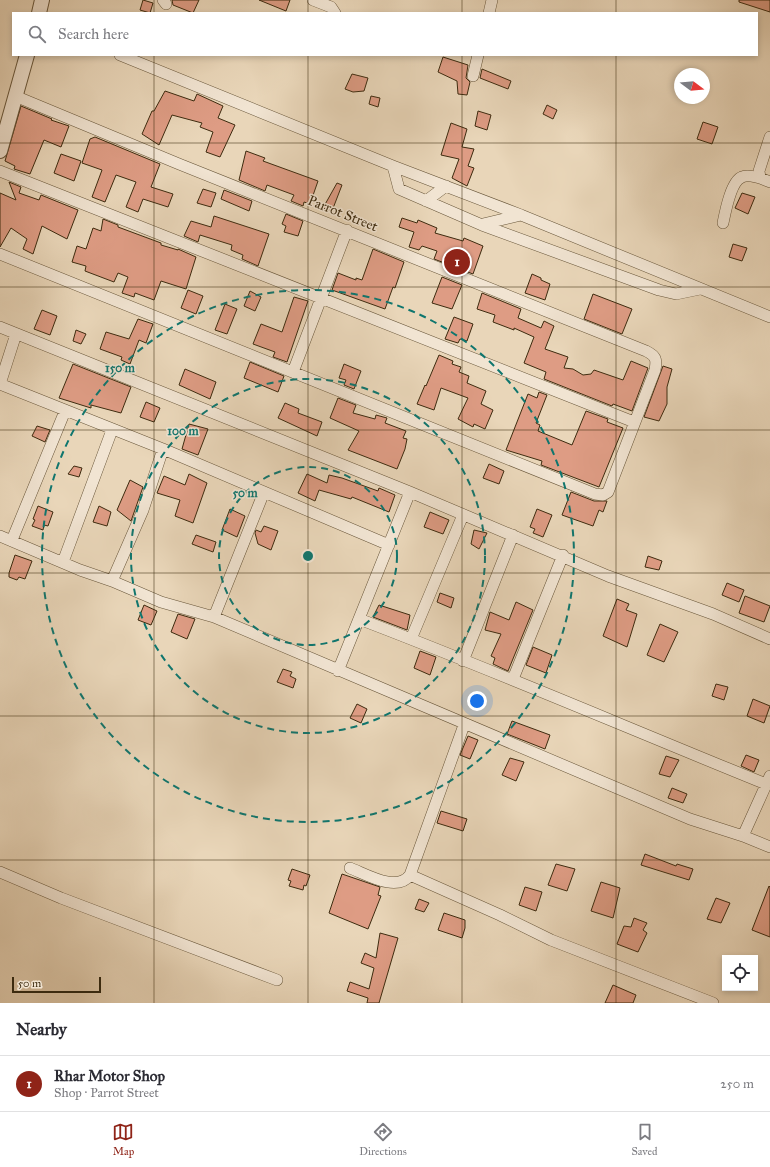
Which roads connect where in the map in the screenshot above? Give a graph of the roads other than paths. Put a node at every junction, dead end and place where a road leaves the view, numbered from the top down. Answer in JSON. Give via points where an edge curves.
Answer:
{"nodes":[{"id":1,"x":42,"y":0,"type":"edge"},
{"id":2,"x":313,"y":0,"type":"edge"},
{"id":3,"x":492,"y":0,"type":"edge"},
{"id":4,"x":39,"y":12,"type":"edge"},
{"id":5,"x":334,"y":12,"type":"edge"},
{"id":6,"x":489,"y":12,"type":"edge"},
{"id":7,"x":27,"y":56,"type":"edge"},
{"id":8,"x":122,"y":56,"type":"edge"},
{"id":9,"x":478,"y":56,"type":"edge"},
{"id":10,"x":473,"y":76,"type":"dead end"},
{"id":11,"x":15,"y":96,"type":"junction"},
{"id":12,"x":770,"y":137,"type":"edge"},
{"id":13,"x":0,"y":151,"type":"edge"},
{"id":14,"x":393,"y":166,"type":"junction"},
{"id":15,"x":0,"y":171,"type":"edge"},
{"id":16,"x":765,"y":180,"type":"edge"},
{"id":17,"x":446,"y":186,"type":"junction"},
{"id":18,"x":426,"y":201,"type":"junction"},
{"id":19,"x":522,"y":215,"type":"junction"},
{"id":20,"x":723,"y":223,"type":"dead end"},
{"id":21,"x":482,"y":225,"type":"junction"},
{"id":22,"x":347,"y":230,"type":"junction"},
{"id":23,"x":0,"y":254,"type":"edge"},
{"id":24,"x":673,"y":278,"type":"junction"},
{"id":25,"x":701,"y":289,"type":"junction"},
{"id":26,"x":680,"y":293,"type":"junction"},
{"id":27,"x":320,"y":299,"type":"junction"},
{"id":28,"x":770,"y":317,"type":"edge"},
{"id":29,"x":0,"y":327,"type":"edge"},
{"id":30,"x":16,"y":334,"type":"junction"},
{"id":31,"x":293,"y":372,"type":"junction"},
{"id":32,"x":0,"y":384,"type":"edge"},
{"id":33,"x":65,"y":411,"type":"junction"},
{"id":34,"x":634,"y":422,"type":"junction"},
{"id":35,"x":112,"y":430,"type":"junction"},
{"id":36,"x":163,"y":449,"type":"junction"},
{"id":37,"x":264,"y":492,"type":"junction"},
{"id":38,"x":410,"y":492,"type":"junction"},
{"id":39,"x":463,"y":516,"type":"junction"},
{"id":40,"x":513,"y":535,"type":"junction"},
{"id":41,"x":0,"y":536,"type":"edge"},
{"id":42,"x":12,"y":540,"type":"junction"},
{"id":43,"x":390,"y":545,"type":"junction"},
{"id":44,"x":563,"y":555,"type":"junction"},
{"id":45,"x":63,"y":562,"type":"junction"},
{"id":46,"x":112,"y":581,"type":"junction"},
{"id":47,"x":214,"y":618,"type":"junction"},
{"id":48,"x":359,"y":620,"type":"junction"},
{"id":49,"x":770,"y":638,"type":"edge"},
{"id":50,"x":411,"y":639,"type":"junction"},
{"id":51,"x":463,"y":661,"type":"junction"},
{"id":52,"x":338,"y":671,"type":"junction"},
{"id":53,"x":513,"y":679,"type":"junction"},
{"id":54,"x":464,"y":725,"type":"junction"},
{"id":55,"x":768,"y":780,"type":"edge"},
{"id":56,"x":742,"y":836,"type":"junction"},
{"id":57,"x":770,"y":847,"type":"edge"},
{"id":58,"x":350,"y":868,"type":"dead end"},
{"id":59,"x":0,"y":872,"type":"edge"},
{"id":60,"x":410,"y":875,"type":"junction"},
{"id":61,"x":277,"y":980,"type":"dead end"},
{"id":62,"x":713,"y":1003,"type":"edge"}],
"edges":[{"from":1,"to":4,"type":"street"},
{"from":2,"to":5,"type":"street","via":[[331,7]]},
{"from":3,"to":6,"type":"street"},
{"from":7,"to":11,"type":"street"},
{"from":8,"to":14,"type":"street"},
{"from":9,"to":10,"type":"street"},
{"from":11,"to":13,"type":"street"},
{"from":11,"to":22,"type":"street","name":"Parrot Street"},
{"from":12,"to":16,"type":"street","via":[[759,171]]},
{"from":14,"to":17,"type":"street"},
{"from":14,"to":18,"type":"street","via":[[399,189]]},
{"from":15,"to":27,"type":"street"},
{"from":16,"to":20,"type":"street","via":[[750,176],[738,180],[726,206]]},
{"from":17,"to":18,"type":"street"},
{"from":17,"to":19,"type":"street"},
{"from":18,"to":21,"type":"street"},
{"from":19,"to":21,"type":"street"},
{"from":19,"to":24,"type":"street"},
{"from":21,"to":26,"type":"street","via":[[659,290]]},
{"from":22,"to":27,"type":"street"},
{"from":22,"to":34,"type":"street","name":"Parrot Street","via":[[654,356],[657,360],[655,370]]},
{"from":23,"to":31,"type":"street"},
{"from":24,"to":25,"type":"street"},
{"from":24,"to":26,"type":"street"},
{"from":25,"to":26,"type":"street"},
{"from":25,"to":28,"type":"street"},
{"from":27,"to":31,"type":"street"},
{"from":27,"to":34,"type":"street"},
{"from":29,"to":30,"type":"street"},
{"from":30,"to":32,"type":"street"},
{"from":30,"to":38,"type":"street"},
{"from":31,"to":34,"type":"street","via":[[595,494],[603,495],[608,492]]},
{"from":32,"to":33,"type":"street"},
{"from":33,"to":35,"type":"street"},
{"from":33,"to":42,"type":"street"},
{"from":35,"to":36,"type":"street"},
{"from":35,"to":45,"type":"street"},
{"from":36,"to":37,"type":"street"},
{"from":36,"to":46,"type":"street","via":[[143,510]]},
{"from":37,"to":43,"type":"street"},
{"from":37,"to":47,"type":"street"},
{"from":38,"to":39,"type":"street"},
{"from":38,"to":43,"type":"street"},
{"from":39,"to":40,"type":"street"},
{"from":39,"to":50,"type":"street"},
{"from":40,"to":44,"type":"street"},
{"from":40,"to":51,"type":"street"},
{"from":41,"to":42,"type":"street"},
{"from":42,"to":45,"type":"street"},
{"from":43,"to":48,"type":"street"},
{"from":44,"to":49,"type":"street","via":[[608,576],[713,614]]},
{"from":44,"to":53,"type":"street"},
{"from":45,"to":46,"type":"street"},
{"from":46,"to":47,"type":"street","via":[[161,602]]},
{"from":47,"to":52,"type":"street"},
{"from":48,"to":50,"type":"street"},
{"from":48,"to":52,"type":"street"},
{"from":50,"to":51,"type":"street"},
{"from":51,"to":53,"type":"street"},
{"from":52,"to":54,"type":"street"},
{"from":53,"to":55,"type":"street","via":[[610,721]]},
{"from":54,"to":56,"type":"street","via":[[575,769],[690,819]]},
{"from":54,"to":60,"type":"street"},
{"from":55,"to":56,"type":"street"},
{"from":56,"to":57,"type":"street"},
{"from":58,"to":60,"type":"street","via":[[385,882],[398,883]]},
{"from":59,"to":61,"type":"street"},
{"from":60,"to":62,"type":"street","via":[[550,940]]}]}
